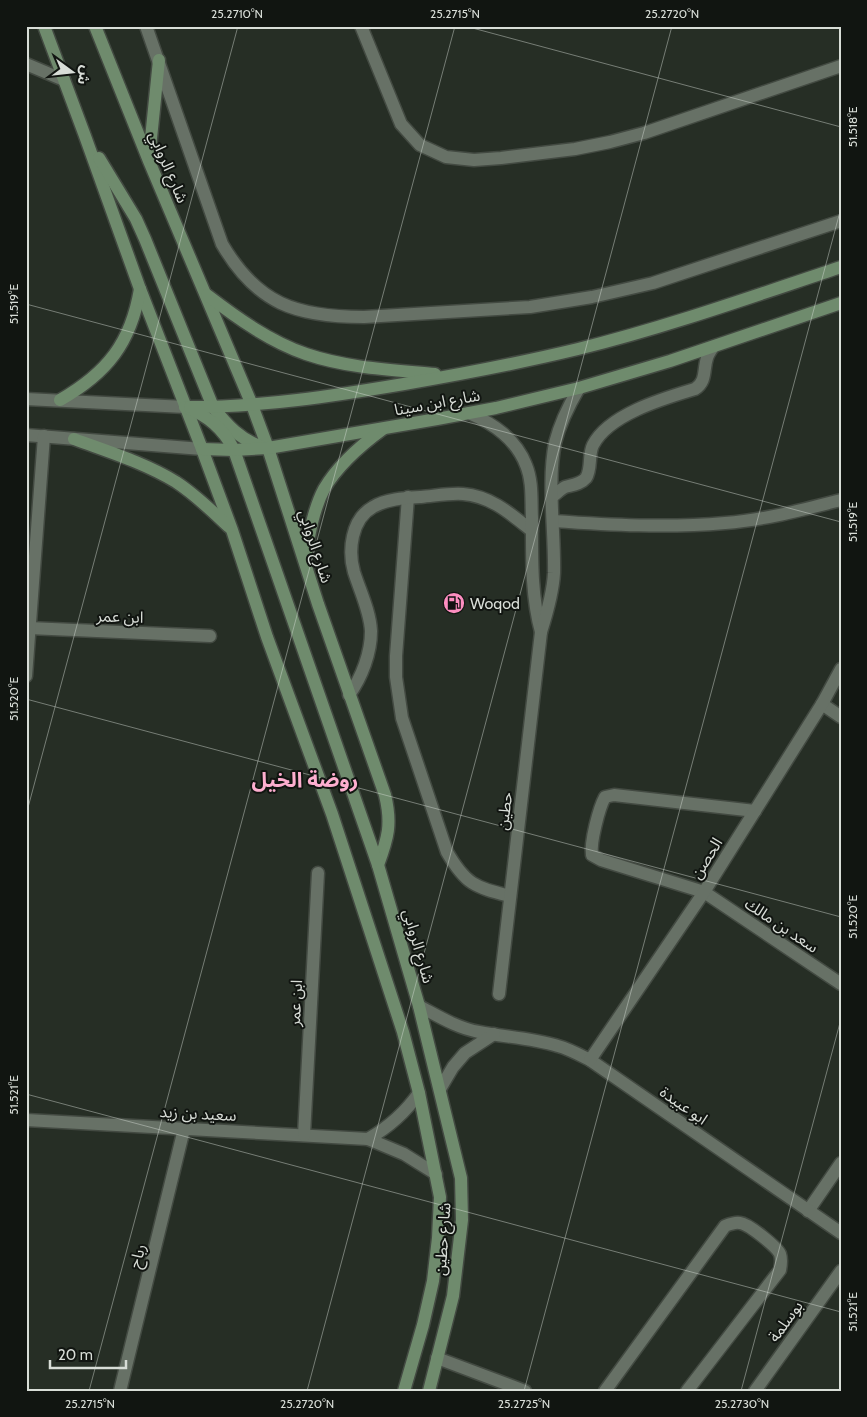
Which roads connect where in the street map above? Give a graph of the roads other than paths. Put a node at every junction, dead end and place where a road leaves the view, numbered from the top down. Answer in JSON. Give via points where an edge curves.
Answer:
{"nodes":[{"id":1,"x":44,"y":26,"type":"edge"},
{"id":2,"x":95,"y":26,"type":"edge"},
{"id":3,"x":146,"y":26,"type":"edge"},
{"id":4,"x":361,"y":26,"type":"edge"},
{"id":5,"x":159,"y":60,"type":"junction"},
{"id":6,"x":26,"y":64,"type":"edge"},
{"id":7,"x":841,"y":66,"type":"edge"},
{"id":8,"x":64,"y":80,"type":"junction"},
{"id":9,"x":85,"y":136,"type":"junction"},
{"id":10,"x":149,"y":161,"type":"junction"},
{"id":11,"x":841,"y":221,"type":"edge"},
{"id":12,"x":841,"y":267,"type":"edge"},
{"id":13,"x":140,"y":289,"type":"junction"},
{"id":14,"x":205,"y":293,"type":"junction"},
{"id":15,"x":841,"y":303,"type":"edge"},
{"id":16,"x":713,"y":347,"type":"junction"},
{"id":17,"x":450,"y":376,"type":"junction"},
{"id":18,"x":579,"y":388,"type":"junction"},
{"id":19,"x":26,"y":399,"type":"edge"},
{"id":20,"x":60,"y":400,"type":"junction"},
{"id":21,"x":185,"y":406,"type":"junction"},
{"id":22,"x":252,"y":406,"type":"junction"},
{"id":23,"x":213,"y":407,"type":"junction"},
{"id":24,"x":469,"y":413,"type":"junction"},
{"id":25,"x":385,"y":428,"type":"junction"},
{"id":26,"x":26,"y":435,"type":"edge"},
{"id":27,"x":44,"y":436,"type":"junction"},
{"id":28,"x":74,"y":439,"type":"junction"},
{"id":29,"x":268,"y":448,"type":"junction"},
{"id":30,"x":202,"y":449,"type":"junction"},
{"id":31,"x":234,"y":450,"type":"junction"},
{"id":32,"x":552,"y":496,"type":"junction"},
{"id":33,"x":408,"y":497,"type":"junction"},
{"id":34,"x":841,"y":500,"type":"edge"},
{"id":35,"x":553,"y":521,"type":"junction"},
{"id":36,"x":232,"y":530,"type":"junction"},
{"id":37,"x":532,"y":531,"type":"junction"},
{"id":38,"x":305,"y":561,"type":"junction"},
{"id":39,"x":29,"y":628,"type":"junction"},
{"id":40,"x":541,"y":632,"type":"junction"},
{"id":41,"x":210,"y":636,"type":"dead end"},
{"id":42,"x":841,"y":669,"type":"edge"},
{"id":43,"x":26,"y":676,"type":"edge"},
{"id":44,"x":349,"y":695,"type":"junction"},
{"id":45,"x":822,"y":704,"type":"junction"},
{"id":46,"x":841,"y":717,"type":"edge"},
{"id":47,"x":755,"y":810,"type":"junction"},
{"id":48,"x":378,"y":865,"type":"junction"},
{"id":49,"x":318,"y":873,"type":"dead end"},
{"id":50,"x":704,"y":892,"type":"junction"},
{"id":51,"x":510,"y":896,"type":"junction"},
{"id":52,"x":841,"y":984,"type":"edge"},
{"id":53,"x":499,"y":994,"type":"dead end"},
{"id":54,"x":419,"y":1006,"type":"junction"},
{"id":55,"x":494,"y":1034,"type":"junction"},
{"id":56,"x":590,"y":1060,"type":"junction"},
{"id":57,"x":440,"y":1089,"type":"junction"},
{"id":58,"x":419,"y":1093,"type":"junction"},
{"id":59,"x":26,"y":1120,"type":"edge"},
{"id":60,"x":184,"y":1129,"type":"junction"},
{"id":61,"x":304,"y":1135,"type":"junction"},
{"id":62,"x":368,"y":1139,"type":"junction"},
{"id":63,"x":841,"y":1163,"type":"edge"},
{"id":64,"x":436,"y":1174,"type":"junction"},
{"id":65,"x":808,"y":1211,"type":"junction"},
{"id":66,"x":841,"y":1233,"type":"edge"},
{"id":67,"x":841,"y":1271,"type":"edge"},
{"id":68,"x":437,"y":1358,"type":"junction"},
{"id":69,"x":120,"y":1391,"type":"edge"},
{"id":70,"x":404,"y":1391,"type":"edge"},
{"id":71,"x":429,"y":1391,"type":"edge"},
{"id":72,"x":526,"y":1391,"type":"edge"},
{"id":73,"x":605,"y":1391,"type":"edge"},
{"id":74,"x":687,"y":1391,"type":"edge"},
{"id":75,"x":755,"y":1391,"type":"edge"}],
"edges":[{"from":1,"to":8,"type":"street"},
{"from":2,"to":10,"type":"street","name":"شارع الروابي"},
{"from":3,"to":5,"type":"street","name":"شارع الروابي"},
{"from":4,"to":7,"type":"street","via":[[401,124],[420,145],[446,157],[474,160],[610,142]]},
{"from":5,"to":10,"type":"street"},
{"from":5,"to":11,"type":"street","name":"شارع الروابي","via":[[222,244],[233,263],[266,295],[311,314],[364,317],[561,303],[653,283]]},
{"from":6,"to":8,"type":"street"},
{"from":8,"to":9,"type":"street"},
{"from":9,"to":13,"type":"street"},
{"from":9,"to":23,"type":"street","via":[[146,239]]},
{"from":10,"to":14,"type":"street","name":"شارع الروابي"},
{"from":12,"to":17,"type":"street","name":"شارع ابن سينا","via":[[627,336]]},
{"from":13,"to":20,"type":"street","via":[[137,309],[120,346],[94,378]]},
{"from":13,"to":21,"type":"street"},
{"from":14,"to":17,"type":"street","via":[[268,337],[306,354],[344,364]]},
{"from":14,"to":22,"type":"street","name":"شارع الروابي"},
{"from":15,"to":16,"type":"street","name":"شارع ابن سينا"},
{"from":16,"to":18,"type":"street","name":"شارع ابن سينا"},
{"from":16,"to":32,"type":"street","via":[[706,359],[704,377],[699,386],[649,404],[610,426],[594,443],[586,478]]},
{"from":17,"to":22,"type":"street","name":"شارع ابن سينا"},
{"from":18,"to":24,"type":"street","name":"شارع ابن سينا"},
{"from":18,"to":32,"type":"street","name":"حطين","via":[[566,411],[555,444]]},
{"from":19,"to":20,"type":"street","name":"شارع ابن سينا"},
{"from":20,"to":21,"type":"street","name":"شارع ابن سينا"},
{"from":21,"to":23,"type":"street","name":"شارع ابن سينا"},
{"from":21,"to":30,"type":"street"},
{"from":21,"to":31,"type":"street","via":[[215,423]]},
{"from":22,"to":23,"type":"street","name":"شارع ابن سينا"},
{"from":22,"to":29,"type":"street","name":"شارع الروابي"},
{"from":23,"to":29,"type":"street","via":[[236,434]]},
{"from":24,"to":25,"type":"street","name":"شارع ابن سينا"},
{"from":24,"to":37,"type":"street","name":"حطين","via":[[488,421],[517,448],[531,485]]},
{"from":25,"to":29,"type":"street","name":"شارع ابن سينا"},
{"from":25,"to":38,"type":"street","via":[[344,462],[324,489],[309,534]]},
{"from":26,"to":27,"type":"street","name":"شارع ابن سينا"},
{"from":27,"to":28,"type":"street","name":"شارع ابن سينا"},
{"from":27,"to":39,"type":"street"},
{"from":28,"to":30,"type":"street","name":"شارع ابن سينا"},
{"from":28,"to":36,"type":"street","via":[[144,465],[177,482]]},
{"from":29,"to":31,"type":"street","name":"شارع ابن سينا"},
{"from":29,"to":38,"type":"street","name":"شارع الروابي"},
{"from":30,"to":31,"type":"street","name":"شارع ابن سينا"},
{"from":30,"to":36,"type":"street"},
{"from":31,"to":48,"type":"street"},
{"from":32,"to":35,"type":"street","name":"حطين"},
{"from":33,"to":37,"type":"street","via":[[475,496],[502,507]]},
{"from":33,"to":44,"type":"street","via":[[372,508],[360,519],[353,534],[350,551],[353,570],[371,630],[367,657]]},
{"from":33,"to":51,"type":"street","via":[[396,656],[402,718],[447,852],[458,871],[473,884]]},
{"from":34,"to":35,"type":"street","via":[[774,516],[726,523],[640,526]]},
{"from":35,"to":40,"type":"street","name":"حطين","via":[[554,574]]},
{"from":36,"to":58,"type":"street","via":[[370,928]]},
{"from":37,"to":40,"type":"street","name":"حطين","via":[[533,594]]},
{"from":38,"to":44,"type":"street","name":"شارع الروابي"},
{"from":39,"to":41,"type":"street","name":"ابن عمر"},
{"from":39,"to":43,"type":"street"},
{"from":40,"to":51,"type":"street","name":"حطين"},
{"from":42,"to":45,"type":"street","name":"الحصن"},
{"from":44,"to":48,"type":"street","name":"شارع الروابي","via":[[390,814]]},
{"from":45,"to":46,"type":"street"},
{"from":45,"to":47,"type":"street","name":"الحصن"},
{"from":47,"to":50,"type":"street","name":"الحصن"},
{"from":47,"to":50,"type":"street","name":"سعد بن مالك","via":[[605,796],[592,855]]},
{"from":48,"to":54,"type":"street","name":"شارع الروابي"},
{"from":49,"to":61,"type":"street","name":"ابن عمر"},
{"from":50,"to":52,"type":"street","name":"سعد بن مالك"},
{"from":50,"to":56,"type":"street","name":"الحصن"},
{"from":51,"to":53,"type":"street","name":"حطين"},
{"from":54,"to":55,"type":"street","name":"ابو عبيدة","via":[[460,1026]]},
{"from":54,"to":57,"type":"street","name":"شارع الروابي"},
{"from":55,"to":56,"type":"street","name":"ابو عبيدة","via":[[558,1046]]},
{"from":55,"to":57,"type":"street","via":[[465,1053]]},
{"from":56,"to":65,"type":"street","name":"ابو عبيدة"},
{"from":57,"to":68,"type":"street","name":"شارع حطين","via":[[461,1178],[462,1220],[453,1296]]},
{"from":58,"to":62,"type":"street","via":[[397,1120]]},
{"from":58,"to":64,"type":"street"},
{"from":59,"to":60,"type":"street","name":"سعيد بن زيد"},
{"from":60,"to":61,"type":"street","name":"سعيد بن زيد"},
{"from":60,"to":69,"type":"street","name":"رباح"},
{"from":61,"to":62,"type":"street","name":"سعيد بن زيد"},
{"from":62,"to":64,"type":"street","name":"سعيد بن زيد","via":[[404,1154]]},
{"from":63,"to":65,"type":"street"},
{"from":64,"to":70,"type":"street","name":"شارع حطين","via":[[440,1198],[433,1280]]},
{"from":65,"to":66,"type":"street","name":"ابو عبيدة"},
{"from":67,"to":75,"type":"street","name":"بوسلمة"},
{"from":68,"to":71,"type":"street","name":"شارع حطين"},
{"from":68,"to":72,"type":"street"},
{"from":73,"to":74,"type":"street","via":[[725,1226],[744,1224],[775,1247],[780,1254],[780,1270]]}]}
